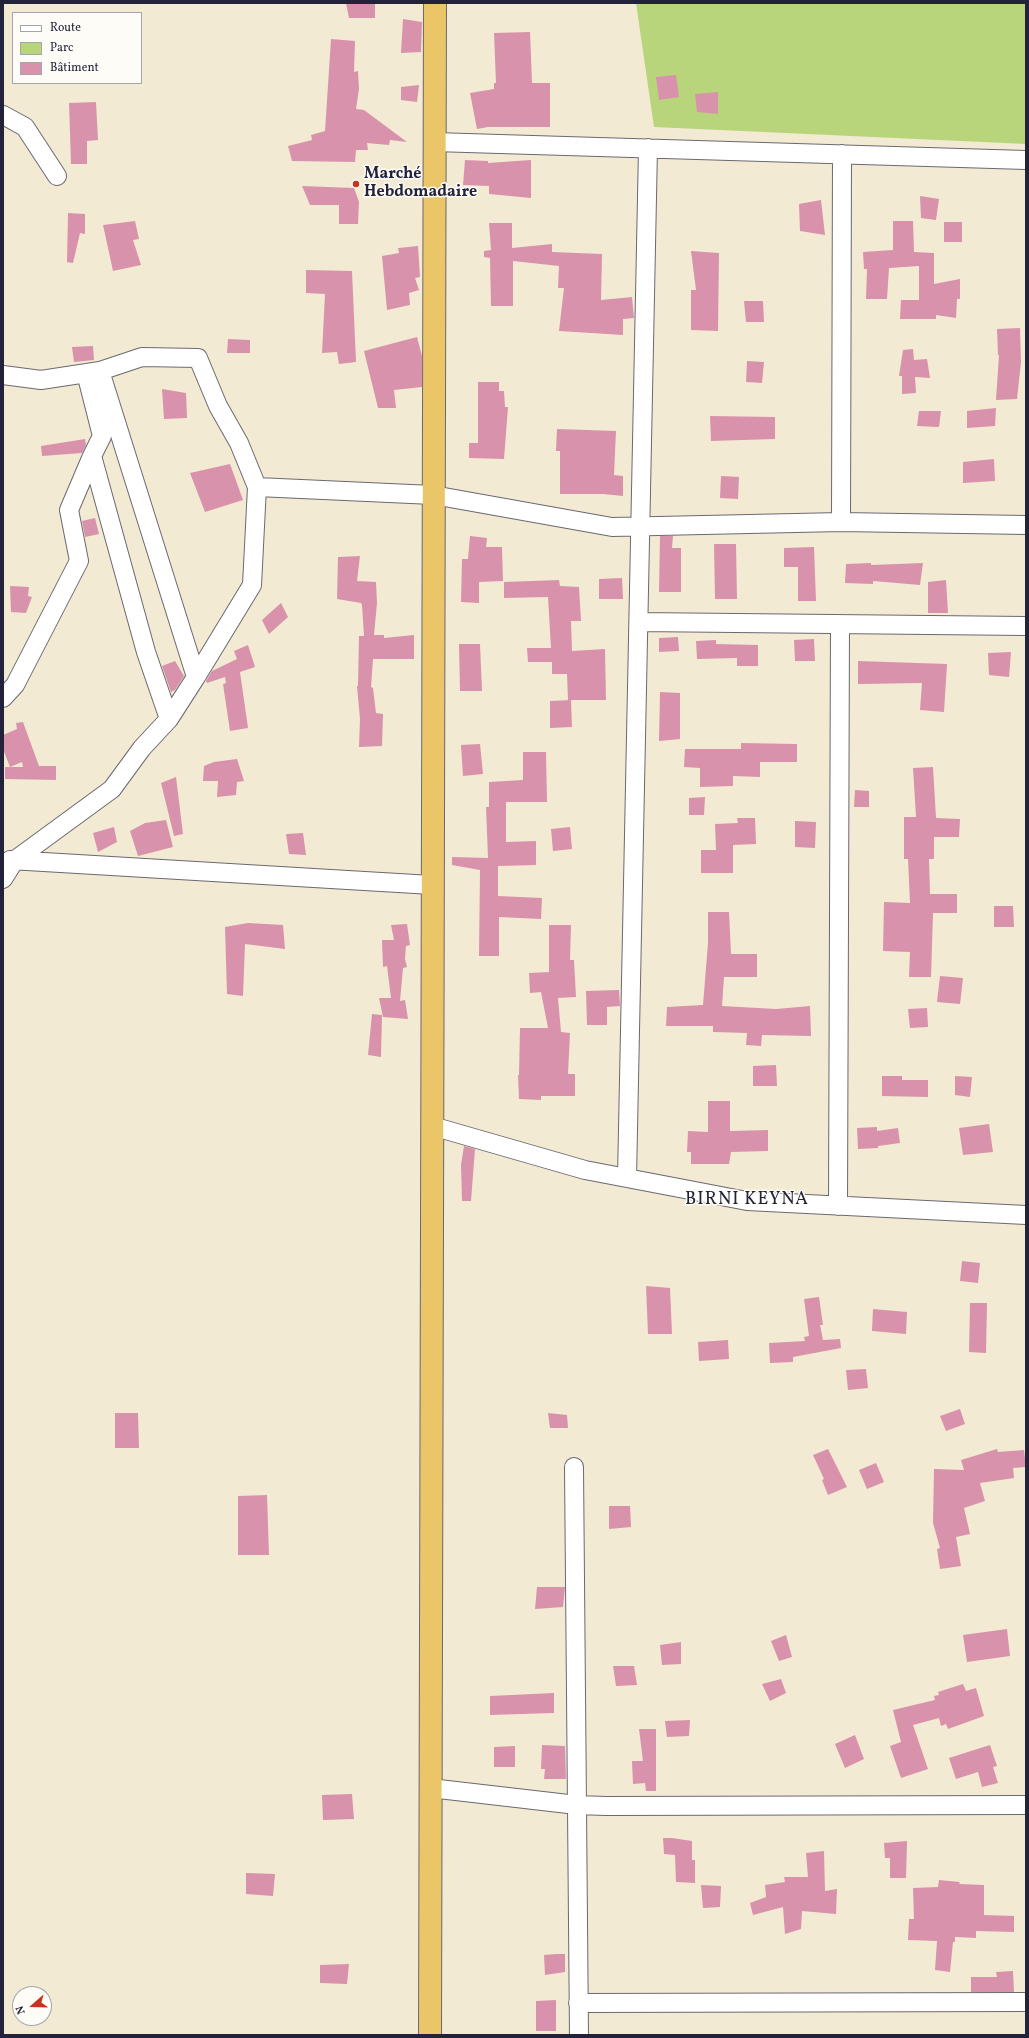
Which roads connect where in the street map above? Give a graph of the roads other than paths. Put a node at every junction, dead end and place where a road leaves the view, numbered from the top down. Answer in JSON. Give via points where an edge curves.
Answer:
{"nodes":[{"id":1,"x":434,"y":3,"type":"edge"},
{"id":2,"x":3,"y":116,"type":"edge"},
{"id":3,"x":434,"y":142,"type":"junction"},
{"id":4,"x":648,"y":148,"type":"junction"},
{"id":5,"x":842,"y":154,"type":"junction"},
{"id":6,"x":1026,"y":160,"type":"edge"},
{"id":7,"x":57,"y":176,"type":"dead end"},
{"id":8,"x":93,"y":372,"type":"junction"},
{"id":9,"x":3,"y":375,"type":"edge"},
{"id":10,"x":92,"y":456,"type":"junction"},
{"id":11,"x":257,"y":487,"type":"junction"},
{"id":12,"x":433,"y":495,"type":"junction"},
{"id":13,"x":841,"y":522,"type":"junction"},
{"id":14,"x":1026,"y":525,"type":"edge"},
{"id":15,"x":640,"y":526,"type":"junction"},
{"id":16,"x":638,"y":622,"type":"junction"},
{"id":17,"x":840,"y":625,"type":"junction"},
{"id":18,"x":1026,"y":626,"type":"edge"},
{"id":19,"x":196,"y":677,"type":"junction"},
{"id":20,"x":3,"y":698,"type":"edge"},
{"id":21,"x":169,"y":719,"type":"junction"},
{"id":22,"x":9,"y":860,"type":"edge"},
{"id":23,"x":3,"y":879,"type":"edge"},
{"id":24,"x":432,"y":885,"type":"junction"},
{"id":25,"x":432,"y":1126,"type":"junction"},
{"id":26,"x":627,"y":1178,"type":"junction"},
{"id":27,"x":838,"y":1206,"type":"junction"},
{"id":28,"x":1026,"y":1215,"type":"edge"},
{"id":29,"x":574,"y":1467,"type":"dead end"},
{"id":30,"x":430,"y":1788,"type":"junction"},
{"id":31,"x":577,"y":1805,"type":"junction"},
{"id":32,"x":1026,"y":1805,"type":"edge"},
{"id":33,"x":1026,"y":2002,"type":"edge"},
{"id":34,"x":578,"y":2003,"type":"junction"},
{"id":35,"x":430,"y":2035,"type":"edge"},
{"id":36,"x":579,"y":2035,"type":"edge"}],
"edges":[{"from":1,"to":3,"type":"highway"},
{"from":2,"to":7,"type":"street","via":[[25,127]]},
{"from":3,"to":4,"type":"street"},
{"from":3,"to":12,"type":"highway"},
{"from":4,"to":5,"type":"street"},
{"from":4,"to":15,"type":"street"},
{"from":5,"to":6,"type":"street"},
{"from":5,"to":13,"type":"street"},
{"from":8,"to":9,"type":"street","via":[[41,380]]},
{"from":8,"to":10,"type":"street","via":[[102,436]]},
{"from":8,"to":11,"type":"street","via":[[142,357],[198,358]]},
{"from":8,"to":19,"type":"street"},
{"from":10,"to":20,"type":"street","via":[[70,510],[79,561],[15,685]]},
{"from":10,"to":21,"type":"street","via":[[146,652]]},
{"from":11,"to":12,"type":"street"},
{"from":11,"to":19,"type":"street","via":[[252,585]]},
{"from":12,"to":15,"type":"street","via":[[612,527]]},
{"from":12,"to":24,"type":"highway"},
{"from":13,"to":14,"type":"street"},
{"from":13,"to":15,"type":"street"},
{"from":15,"to":16,"type":"street"},
{"from":16,"to":17,"type":"street"},
{"from":16,"to":26,"type":"street"},
{"from":17,"to":18,"type":"street"},
{"from":17,"to":27,"type":"street"},
{"from":19,"to":21,"type":"street"},
{"from":21,"to":22,"type":"street","via":[[142,748],[112,789]]},
{"from":22,"to":23,"type":"street"},
{"from":22,"to":24,"type":"street"},
{"from":24,"to":25,"type":"highway"},
{"from":25,"to":26,"type":"street","via":[[585,1170]]},
{"from":25,"to":30,"type":"highway"},
{"from":26,"to":27,"type":"street","via":[[746,1201]]},
{"from":27,"to":28,"type":"street"},
{"from":29,"to":31,"type":"street"},
{"from":30,"to":31,"type":"street"},
{"from":30,"to":35,"type":"highway"},
{"from":31,"to":32,"type":"street"},
{"from":31,"to":34,"type":"street"},
{"from":33,"to":34,"type":"street"},
{"from":34,"to":36,"type":"street"}]}
